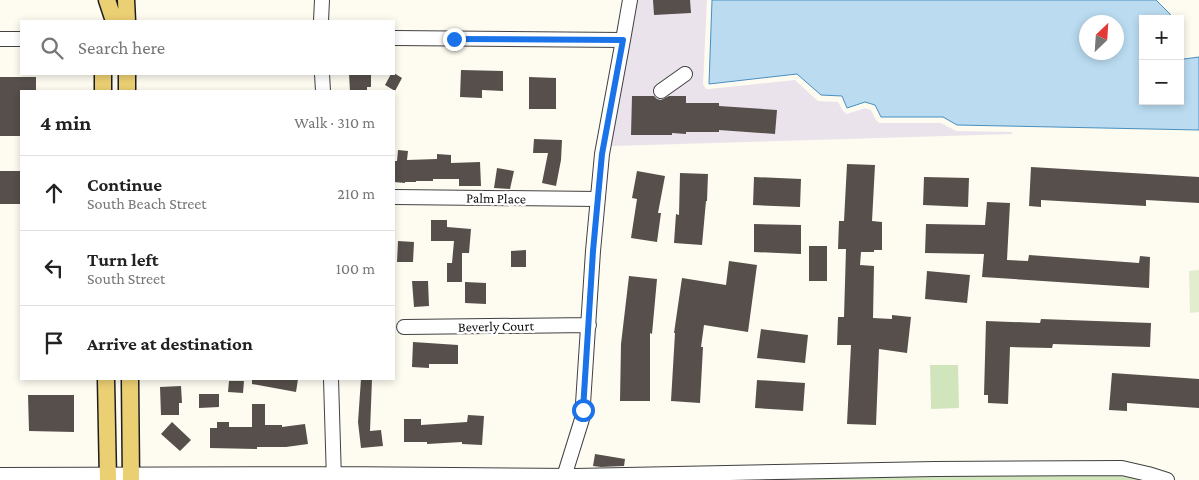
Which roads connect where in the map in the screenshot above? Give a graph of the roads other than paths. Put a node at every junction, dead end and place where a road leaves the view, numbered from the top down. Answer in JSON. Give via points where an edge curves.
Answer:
{"nodes":[{"id":1,"x":103,"y":0,"type":"edge"},
{"id":2,"x":107,"y":0,"type":"edge"},
{"id":3,"x":126,"y":0,"type":"edge"},
{"id":4,"x":322,"y":0,"type":"edge"},
{"id":5,"x":630,"y":0,"type":"edge"},
{"id":6,"x":103,"y":20,"type":"edge"},
{"id":7,"x":114,"y":20,"type":"edge"},
{"id":8,"x":126,"y":20,"type":"edge"},
{"id":9,"x":322,"y":20,"type":"edge"},
{"id":10,"x":395,"y":38,"type":"edge"},
{"id":11,"x":0,"y":39,"type":"edge"},
{"id":12,"x":20,"y":39,"type":"edge"},
{"id":13,"x":623,"y":40,"type":"junction"},
{"id":14,"x":685,"y":74,"type":"dead end"},
{"id":15,"x":103,"y":75,"type":"edge"},
{"id":16,"x":322,"y":75,"type":"edge"},
{"id":17,"x":104,"y":90,"type":"edge"},
{"id":18,"x":323,"y":90,"type":"edge"},
{"id":19,"x":661,"y":92,"type":"dead end"},
{"id":20,"x":395,"y":196,"type":"edge"},
{"id":21,"x":598,"y":199,"type":"junction"},
{"id":22,"x":589,"y":325,"type":"junction"},
{"id":23,"x":404,"y":327,"type":"dead end"},
{"id":24,"x":106,"y":380,"type":"edge"},
{"id":25,"x":130,"y":380,"type":"edge"},
{"id":26,"x":331,"y":380,"type":"edge"},
{"id":27,"x":0,"y":475,"type":"edge"},
{"id":28,"x":131,"y":477,"type":"edge"},
{"id":29,"x":334,"y":477,"type":"edge"},
{"id":30,"x":730,"y":477,"type":"edge"},
{"id":31,"x":108,"y":478,"type":"edge"},
{"id":32,"x":564,"y":478,"type":"edge"},
{"id":33,"x":1167,"y":480,"type":"edge"}],
"edges":[{"from":1,"to":6,"type":"main road"},
{"from":2,"to":7,"type":"main road"},
{"from":3,"to":8,"type":"main road"},
{"from":4,"to":9,"type":"street"},
{"from":5,"to":13,"type":"street"},
{"from":10,"to":13,"type":"street"},
{"from":11,"to":12,"type":"street"},
{"from":13,"to":21,"type":"street","via":[[602,154]]},
{"from":14,"to":19,"type":"street"},
{"from":15,"to":17,"type":"main road"},
{"from":16,"to":18,"type":"street"},
{"from":20,"to":21,"type":"street","name":"Palm Place"},
{"from":21,"to":22,"type":"street"},
{"from":22,"to":23,"type":"street","name":"Beverly Court"},
{"from":22,"to":32,"type":"street","via":[[582,419]]},
{"from":24,"to":31,"type":"main road"},
{"from":25,"to":28,"type":"main road"},
{"from":26,"to":29,"type":"street"},
{"from":27,"to":31,"type":"street"},
{"from":28,"to":29,"type":"street"},
{"from":28,"to":31,"type":"street"},
{"from":29,"to":32,"type":"street"},
{"from":30,"to":32,"type":"street"},
{"from":30,"to":33,"type":"street","via":[[935,469],[1122,468]]}]}
